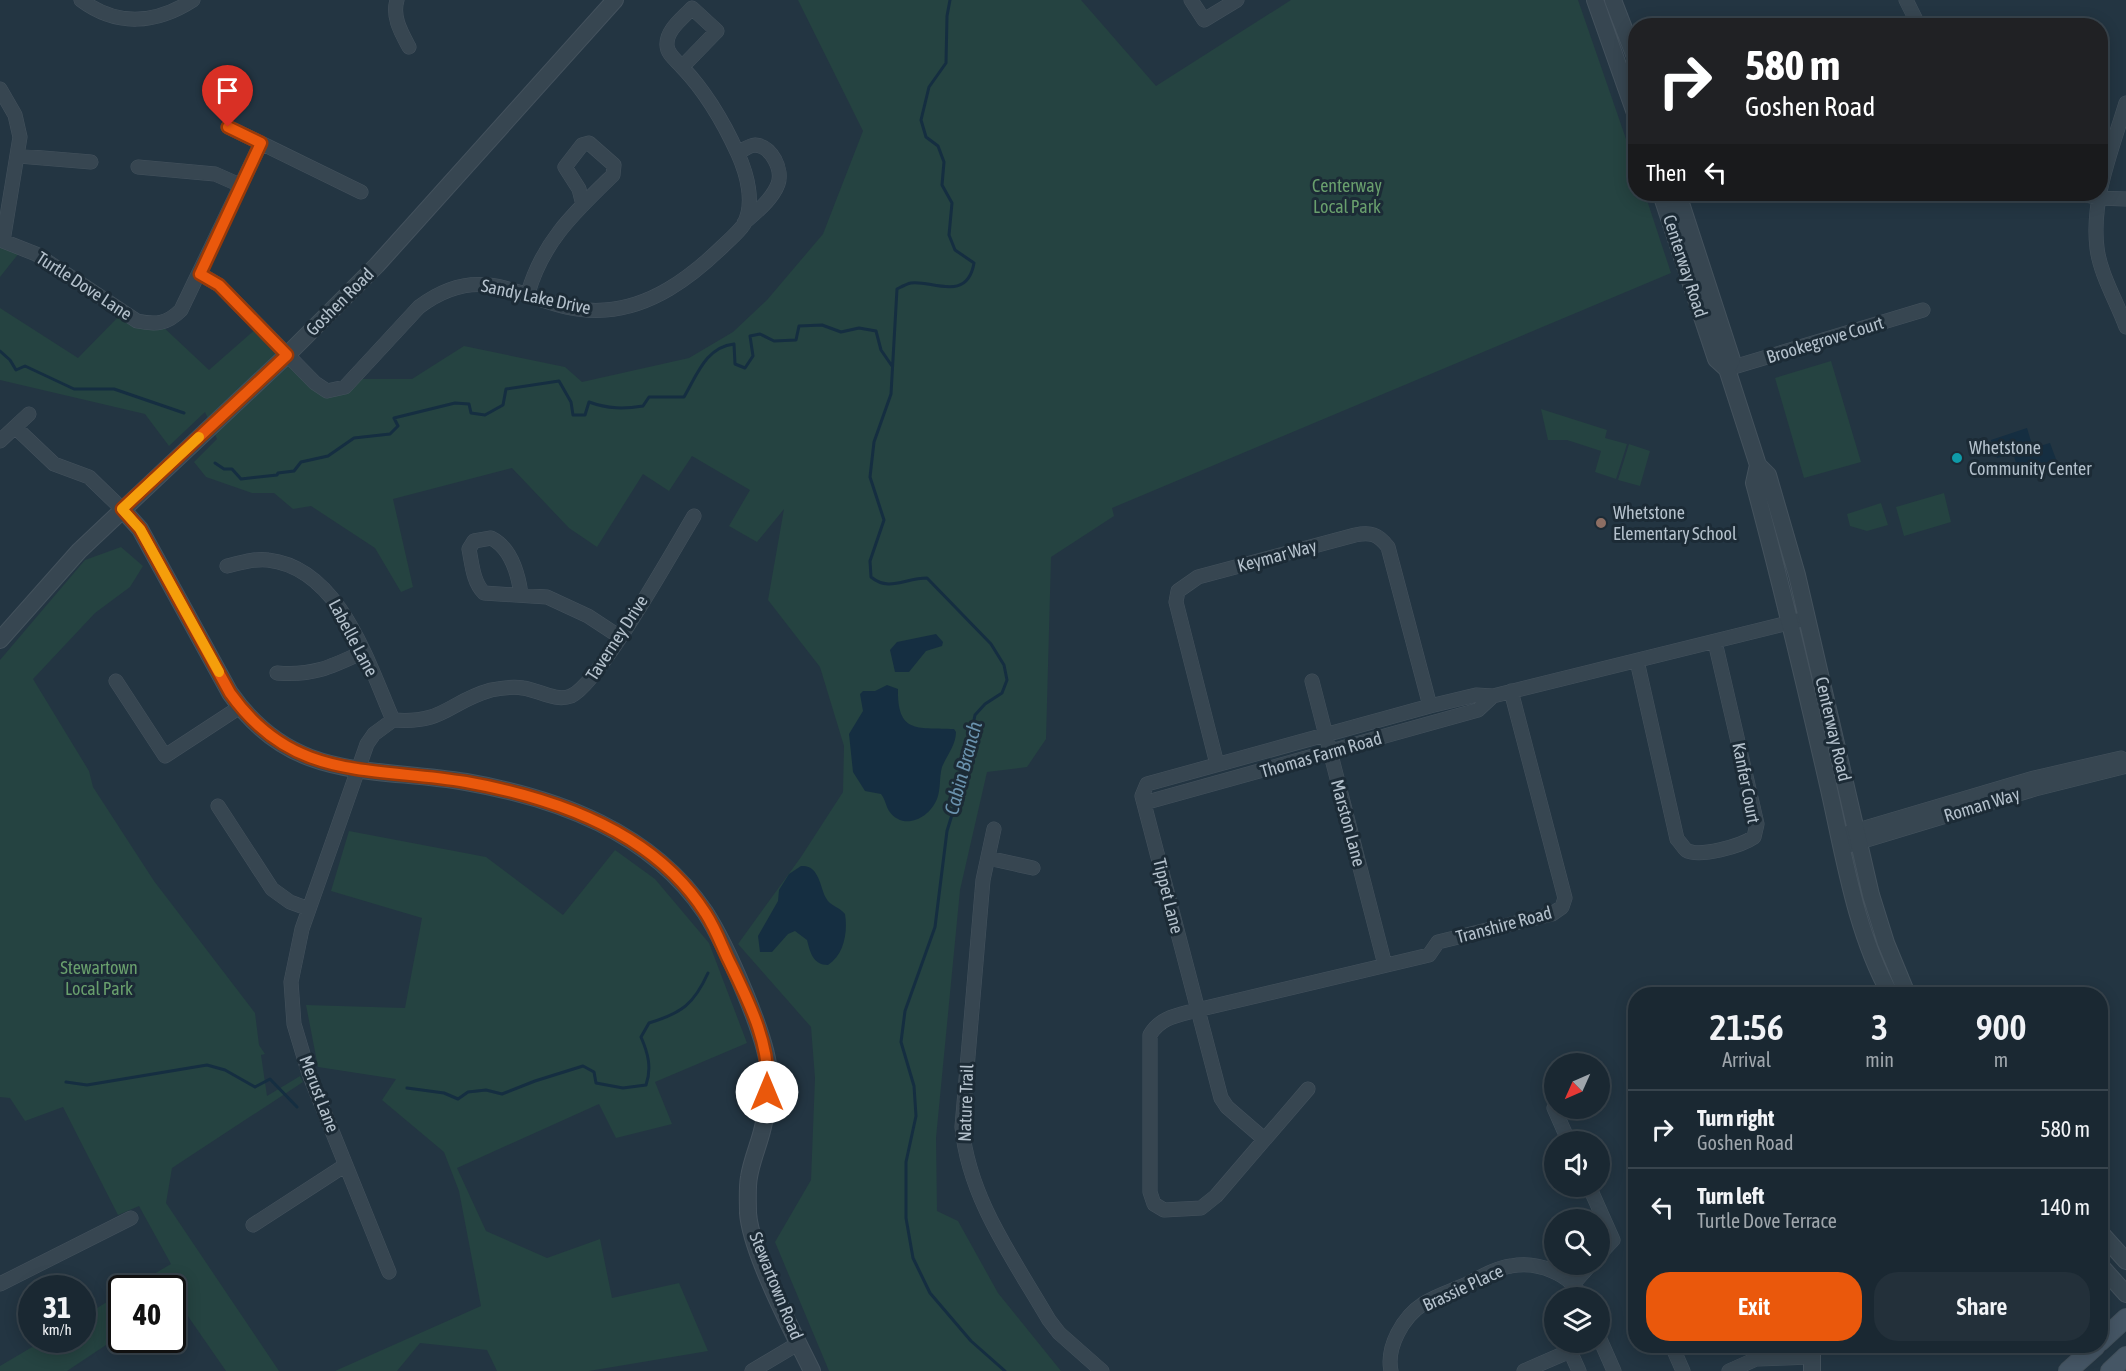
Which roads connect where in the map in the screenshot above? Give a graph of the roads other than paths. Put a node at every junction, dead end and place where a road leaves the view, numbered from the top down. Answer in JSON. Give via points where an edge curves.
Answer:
{"nodes":[{"id":1,"x":81,"y":0,"type":"edge"},
{"id":2,"x":193,"y":0,"type":"edge"},
{"id":3,"x":397,"y":0,"type":"edge"},
{"id":4,"x":1191,"y":0,"type":"edge"},
{"id":5,"x":1237,"y":0,"type":"edge"},
{"id":6,"x":1595,"y":0,"type":"edge"},
{"id":7,"x":1613,"y":0,"type":"edge"},
{"id":8,"x":1906,"y":0,"type":"edge"},
{"id":9,"x":608,"y":3,"type":"edge"},
{"id":10,"x":1915,"y":18,"type":"edge"},
{"id":11,"x":1628,"y":39,"type":"edge"},
{"id":12,"x":409,"y":47,"type":"dead end"},
{"id":13,"x":682,"y":67,"type":"dead end"},
{"id":14,"x":0,"y":89,"type":"edge"},
{"id":15,"x":1628,"y":93,"type":"edge"},
{"id":16,"x":2126,"y":103,"type":"edge"},
{"id":17,"x":228,"y":127,"type":"dead end"},
{"id":18,"x":261,"y":143,"type":"junction"},
{"id":19,"x":738,"y":153,"type":"junction"},
{"id":20,"x":19,"y":156,"type":"junction"},
{"id":21,"x":91,"y":162,"type":"dead end"},
{"id":22,"x":2108,"y":166,"type":"edge"},
{"id":23,"x":138,"y":167,"type":"dead end"},
{"id":24,"x":240,"y":184,"type":"junction"},
{"id":25,"x":362,"y":192,"type":"dead end"},
{"id":26,"x":2108,"y":198,"type":"edge"},
{"id":27,"x":2126,"y":199,"type":"edge"},
{"id":28,"x":1663,"y":201,"type":"edge"},
{"id":29,"x":1680,"y":201,"type":"edge"},
{"id":30,"x":2099,"y":201,"type":"edge"},
{"id":31,"x":583,"y":205,"type":"dead end"},
{"id":32,"x":744,"y":223,"type":"junction"},
{"id":33,"x":1,"y":241,"type":"edge"},
{"id":34,"x":200,"y":274,"type":"junction"},
{"id":35,"x":528,"y":293,"type":"junction"},
{"id":36,"x":1923,"y":310,"type":"dead end"},
{"id":37,"x":2126,"y":326,"type":"edge"},
{"id":38,"x":287,"y":355,"type":"junction"},
{"id":39,"x":1727,"y":369,"type":"junction"},
{"id":40,"x":29,"y":414,"type":"dead end"},
{"id":41,"x":15,"y":427,"type":"junction"},
{"id":42,"x":0,"y":441,"type":"edge"},
{"id":43,"x":1758,"y":465,"type":"junction"},
{"id":44,"x":122,"y":509,"type":"junction"},
{"id":45,"x":694,"y":516,"type":"dead end"},
{"id":46,"x":227,"y":566,"type":"dead end"},
{"id":47,"x":520,"y":594,"type":"junction"},
{"id":48,"x":1807,"y":618,"type":"junction"},
{"id":49,"x":1790,"y":622,"type":"junction"},
{"id":50,"x":620,"y":637,"type":"junction"},
{"id":51,"x":0,"y":640,"type":"edge"},
{"id":52,"x":1715,"y":642,"type":"junction"},
{"id":53,"x":363,"y":652,"type":"junction"},
{"id":54,"x":1637,"y":661,"type":"junction"},
{"id":55,"x":277,"y":673,"type":"dead end"},
{"id":56,"x":116,"y":681,"type":"dead end"},
{"id":57,"x":1312,"y":681,"type":"dead end"},
{"id":58,"x":1511,"y":691,"type":"junction"},
{"id":59,"x":1493,"y":696,"type":"junction"},
{"id":60,"x":1430,"y":706,"type":"junction"},
{"id":61,"x":240,"y":707,"type":"junction"},
{"id":62,"x":393,"y":720,"type":"junction"},
{"id":63,"x":1325,"y":734,"type":"junction"},
{"id":64,"x":1330,"y":753,"type":"junction"},
{"id":65,"x":2122,"y":762,"type":"dead end"},
{"id":66,"x":1217,"y":764,"type":"junction"},
{"id":67,"x":360,"y":769,"type":"junction"},
{"id":68,"x":1147,"y":784,"type":"joint"},
{"id":69,"x":1144,"y":803,"type":"junction"},
{"id":70,"x":218,"y":806,"type":"dead end"},
{"id":71,"x":994,"y":829,"type":"dead end"},
{"id":72,"x":1849,"y":839,"type":"junction"},
{"id":73,"x":988,"y":858,"type":"junction"},
{"id":74,"x":1033,"y":868,"type":"dead end"},
{"id":75,"x":309,"y":909,"type":"junction"},
{"id":76,"x":1385,"y":965,"type":"junction"},
{"id":77,"x":1886,"y":987,"type":"edge"},
{"id":78,"x":1904,"y":987,"type":"edge"},
{"id":79,"x":1197,"y":1010,"type":"junction"},
{"id":80,"x":1308,"y":1089,"type":"dead end"},
{"id":81,"x":1264,"y":1139,"type":"junction"},
{"id":82,"x":344,"y":1166,"type":"junction"},
{"id":83,"x":131,"y":1218,"type":"dead end"},
{"id":84,"x":253,"y":1225,"type":"dead end"},
{"id":85,"x":2108,"y":1241,"type":"edge"},
{"id":86,"x":2126,"y":1261,"type":"edge"},
{"id":87,"x":389,"y":1272,"type":"dead end"},
{"id":88,"x":2108,"y":1274,"type":"edge"},
{"id":89,"x":1581,"y":1275,"type":"edge"},
{"id":90,"x":1574,"y":1283,"type":"junction"},
{"id":91,"x":0,"y":1284,"type":"edge"},
{"id":92,"x":1576,"y":1287,"type":"edge"},
{"id":93,"x":2126,"y":1294,"type":"edge"},
{"id":94,"x":2126,"y":1318,"type":"edge"},
{"id":95,"x":2108,"y":1335,"type":"edge"},
{"id":96,"x":799,"y":1343,"type":"junction"},
{"id":97,"x":1606,"y":1353,"type":"edge"},
{"id":98,"x":1675,"y":1353,"type":"edge"},
{"id":99,"x":2088,"y":1353,"type":"edge"},
{"id":100,"x":2126,"y":1356,"type":"edge"},
{"id":101,"x":1812,"y":1358,"type":"edge"},
{"id":102,"x":752,"y":1371,"type":"edge"},
{"id":103,"x":812,"y":1371,"type":"edge"},
{"id":104,"x":1102,"y":1371,"type":"edge"},
{"id":105,"x":1390,"y":1371,"type":"edge"},
{"id":106,"x":1524,"y":1371,"type":"edge"},
{"id":107,"x":1579,"y":1371,"type":"edge"},
{"id":108,"x":1614,"y":1371,"type":"edge"},
{"id":109,"x":1683,"y":1371,"type":"edge"},
{"id":110,"x":1729,"y":1371,"type":"edge"},
{"id":111,"x":2068,"y":1371,"type":"edge"},
{"id":112,"x":2110,"y":1371,"type":"edge"}],
"edges":[{"from":1,"to":2,"type":"street","via":[[123,19],[145,20],[166,15]]},
{"from":3,"to":12,"type":"street","via":[[399,29]]},
{"from":4,"to":5,"type":"street","via":[[1204,20]]},
{"from":6,"to":15,"type":"street"},
{"from":7,"to":11,"type":"street"},
{"from":8,"to":10,"type":"street"},
{"from":9,"to":38,"type":"street","name":"Goshen Road","via":[[406,233]]},
{"from":13,"to":19,"type":"street","via":[[714,108]]},
{"from":14,"to":20,"type":"street","name":"Turtle Dove Lane","via":[[19,125]]},
{"from":16,"to":22,"type":"street"},
{"from":17,"to":18,"type":"street"},
{"from":18,"to":24,"type":"street","name":"Turtle Dove Lane"},
{"from":18,"to":25,"type":"street"},
{"from":19,"to":32,"type":"street","via":[[749,184]]},
{"from":19,"to":32,"type":"street","name":"Sandy Lake Drive","via":[[753,145],[763,147],[779,168],[779,182],[773,193]]},
{"from":20,"to":21,"type":"street"},
{"from":20,"to":33,"type":"street","name":"Turtle Dove Lane"},
{"from":23,"to":24,"type":"street","via":[[215,174]]},
{"from":24,"to":34,"type":"street","name":"Turtle Dove Lane"},
{"from":26,"to":27,"type":"street"},
{"from":28,"to":39,"type":"street","name":"Centerway Road","via":[[1716,359]]},
{"from":29,"to":39,"type":"street","name":"Centerway Road","via":[[1732,360]]},
{"from":30,"to":37,"type":"street","via":[[2097,250]]},
{"from":31,"to":35,"type":"street","via":[[548,245],[535,268]]},
{"from":32,"to":35,"type":"street","name":"Sandy Lake Drive","via":[[708,261],[682,280],[663,293],[629,306],[580,310]]},
{"from":33,"to":34,"type":"street","name":"Turtle Dove Lane","via":[[36,254],[137,321],[149,324],[171,320],[181,310]]},
{"from":34,"to":38,"type":"street","via":[[219,285]]},
{"from":35,"to":38,"type":"street","name":"Sandy Lake Drive","via":[[474,284],[432,298],[337,391],[315,383]]},
{"from":36,"to":39,"type":"street","name":"Brookegrove Court"},
{"from":38,"to":44,"type":"street","name":"Goshen Road"},
{"from":39,"to":43,"type":"street","name":"Centerway Road"},
{"from":40,"to":41,"type":"street"},
{"from":41,"to":42,"type":"street"},
{"from":41,"to":44,"type":"street","via":[[54,464],[89,477]]},
{"from":43,"to":48,"type":"street","name":"Centerway Road","via":[[1768,475]]},
{"from":43,"to":49,"type":"street","name":"Centerway Road","via":[[1754,483]]},
{"from":44,"to":51,"type":"street","name":"Goshen Road","via":[[65,564]]},
{"from":44,"to":61,"type":"street","name":"Stewartown Road","via":[[140,529]]},
{"from":45,"to":50,"type":"street","name":"Taverney Drive"},
{"from":46,"to":53,"type":"street","name":"Labelle Lane","via":[[270,560],[311,576],[335,601]]},
{"from":47,"to":47,"type":"street","via":[[492,595],[479,588],[469,549],[474,541],[490,538],[507,552]]},
{"from":47,"to":50,"type":"street","via":[[547,597],[588,616]]},
{"from":48,"to":49,"type":"street","name":"Thomas Farm Road"},
{"from":48,"to":72,"type":"street","name":"Centerway Road"},
{"from":49,"to":52,"type":"street","name":"Thomas Farm Road"},
{"from":49,"to":72,"type":"street","name":"Centerway Road"},
{"from":50,"to":62,"type":"street","name":"Taverney Drive","via":[[594,677],[572,696],[555,697],[505,687],[430,719]]},
{"from":52,"to":54,"type":"street","name":"Thomas Farm Road"},
{"from":52,"to":54,"type":"street","name":"Kanfer Court","via":[[1757,824],[1754,837],[1744,844],[1697,854],[1685,849],[1677,838]]},
{"from":53,"to":55,"type":"street","via":[[323,671]]},
{"from":53,"to":62,"type":"street","name":"Labelle Lane"},
{"from":54,"to":58,"type":"street","name":"Thomas Farm Road"},
{"from":56,"to":61,"type":"street","via":[[165,756]]},
{"from":57,"to":63,"type":"street","name":"Marston Lane"},
{"from":58,"to":59,"type":"street","name":"Thomas Farm Road"},
{"from":58,"to":76,"type":"street","name":"Transhire Road","via":[[1566,898],[1562,907],[1552,914],[1438,942],[1429,954]]},
{"from":59,"to":60,"type":"street","name":"Thomas Farm Road","via":[[1476,695]]},
{"from":59,"to":64,"type":"street","name":"Thomas Farm Road","via":[[1478,710]]},
{"from":60,"to":63,"type":"street","name":"Thomas Farm Road"},
{"from":60,"to":66,"type":"street","name":"Keymar Way","via":[[1388,547],[1380,536],[1368,532],[1198,577],[1178,591],[1176,602]]},
{"from":61,"to":67,"type":"street","name":"Stewartown Road","via":[[270,738],[297,753],[325,764]]},
{"from":62,"to":67,"type":"street","via":[[384,724],[367,744]]},
{"from":63,"to":64,"type":"street","name":"Marston Lane"},
{"from":63,"to":66,"type":"street","name":"Thomas Farm Road"},
{"from":64,"to":69,"type":"street","name":"Thomas Farm Road"},
{"from":64,"to":76,"type":"street","name":"Marston Lane"},
{"from":65,"to":72,"type":"street","name":"Roman Way"},
{"from":66,"to":68,"type":"street","name":"Thomas Farm Road"},
{"from":67,"to":75,"type":"street","name":"Merust Lane"},
{"from":67,"to":96,"type":"street","name":"Stewartown Road","via":[[467,783],[577,813],[644,848],[683,884],[706,914],[741,984],[765,1049],[769,1074],[764,1125],[749,1177],[748,1215],[758,1251]]},
{"from":68,"to":69,"type":"street","name":"Tippet Lane","via":[[1142,796]]},
{"from":69,"to":79,"type":"street","name":"Tippet Lane"},
{"from":70,"to":75,"type":"street","via":[[272,889]]},
{"from":71,"to":73,"type":"street","name":"Nature Trail"},
{"from":72,"to":77,"type":"street","name":"Centerway Road","via":[[1859,919]]},
{"from":72,"to":78,"type":"street","name":"Centerway Road"},
{"from":73,"to":74,"type":"street"},
{"from":73,"to":104,"type":"street","name":"Nature Trail","via":[[963,1115],[965,1155],[983,1206],[1049,1320]]},
{"from":75,"to":82,"type":"street","name":"Merust Lane","via":[[294,955],[294,1024]]},
{"from":76,"to":79,"type":"street","name":"Transhire Road"},
{"from":79,"to":81,"type":"street","via":[[1221,1098]]},
{"from":79,"to":81,"type":"street","name":"Transhire Road","via":[[1166,1018],[1155,1025],[1150,1035],[1150,1192],[1154,1204],[1164,1210],[1202,1208]]},
{"from":80,"to":81,"type":"street","name":"Transhire Road"},
{"from":82,"to":84,"type":"street"},
{"from":82,"to":87,"type":"street","name":"Merust Lane"},
{"from":83,"to":91,"type":"street"},
{"from":85,"to":86,"type":"street"},
{"from":88,"to":93,"type":"street"},
{"from":89,"to":90,"type":"street"},
{"from":90,"to":92,"type":"street"},
{"from":90,"to":105,"type":"street","name":"Brassie Place","via":[[1552,1271],[1512,1266],[1422,1304],[1392,1343]]},
{"from":94,"to":95,"type":"main road"},
{"from":96,"to":102,"type":"street"},
{"from":96,"to":103,"type":"street","name":"Stewartown Road"},
{"from":97,"to":108,"type":"street"},
{"from":98,"to":109,"type":"street"},
{"from":99,"to":111,"type":"main road"},
{"from":100,"to":112,"type":"main road"},
{"from":101,"to":110,"type":"street","via":[[1756,1359]]},
{"from":106,"to":107,"type":"street","via":[[1570,1350]]}]}
